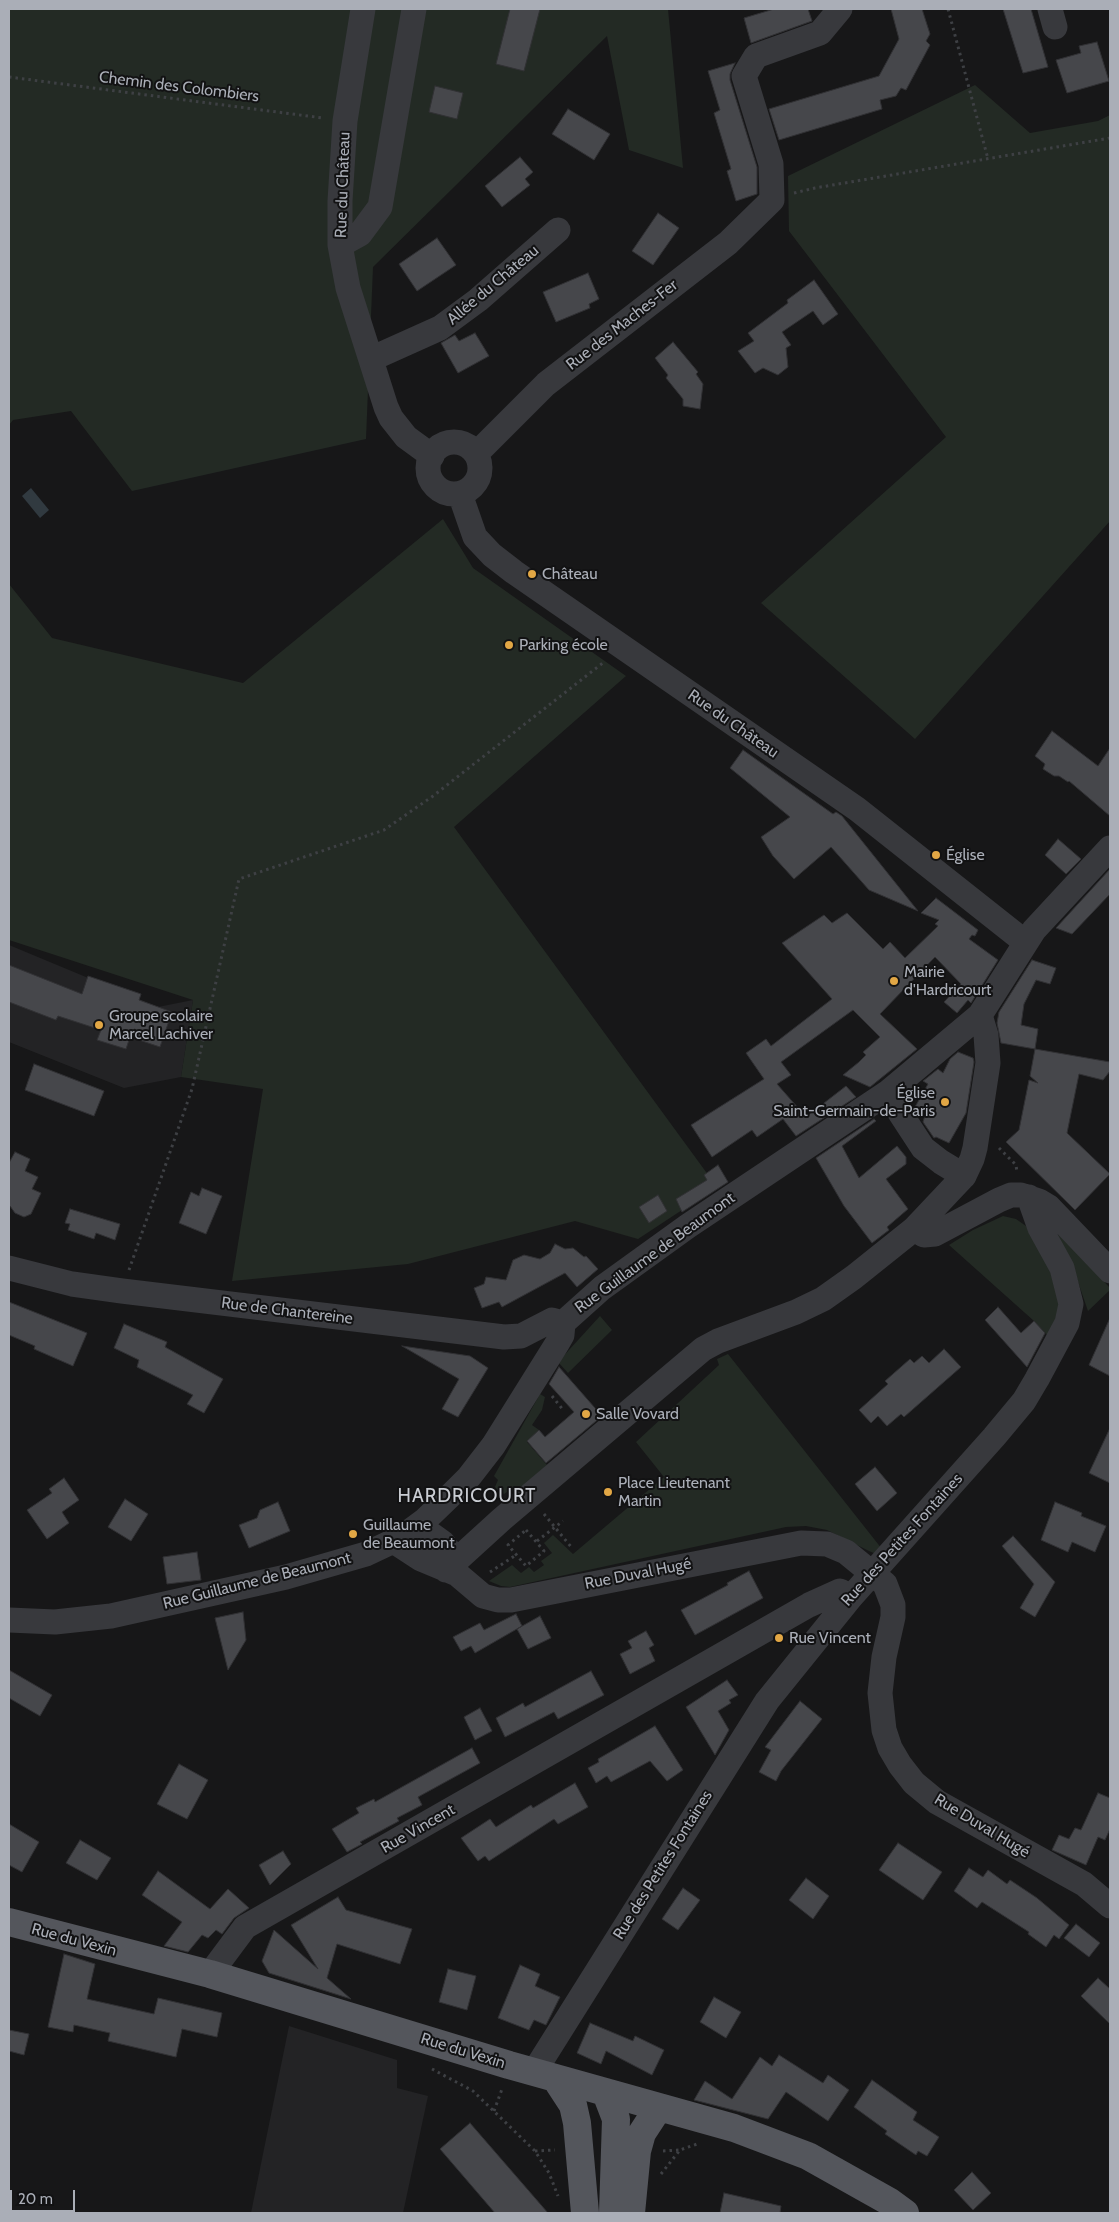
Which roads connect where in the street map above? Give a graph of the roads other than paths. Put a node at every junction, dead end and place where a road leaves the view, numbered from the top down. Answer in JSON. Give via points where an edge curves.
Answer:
{"nodes":[{"id":1,"x":363,"y":9,"type":"edge"},
{"id":2,"x":414,"y":9,"type":"edge"},
{"id":3,"x":840,"y":9,"type":"edge"},
{"id":4,"x":558,"y":230,"type":"dead end"},
{"id":5,"x":340,"y":245,"type":"junction"},
{"id":6,"x":371,"y":359,"type":"junction"},
{"id":7,"x":476,"y":454,"type":"junction"},
{"id":8,"x":432,"y":456,"type":"junction"},
{"id":9,"x":460,"y":494,"type":"junction"},
{"id":10,"x":1110,"y":848,"type":"edge"},
{"id":11,"x":1024,"y":942,"type":"junction"},
{"id":12,"x":980,"y":1015,"type":"junction"},
{"id":13,"x":887,"y":1093,"type":"junction"},
{"id":14,"x":964,"y":1176,"type":"junction"},
{"id":15,"x":1029,"y":1197,"type":"junction"},
{"id":16,"x":914,"y":1229,"type":"junction"},
{"id":17,"x":9,"y":1268,"type":"edge"},
{"id":18,"x":1110,"y":1271,"type":"edge"},
{"id":19,"x":563,"y":1323,"type":"junction"},
{"id":20,"x":418,"y":1525,"type":"junction"},
{"id":21,"x":395,"y":1542,"type":"junction"},
{"id":22,"x":828,"y":1544,"type":"junction"},
{"id":23,"x":873,"y":1572,"type":"junction"},
{"id":24,"x":456,"y":1573,"type":"junction"},
{"id":25,"x":853,"y":1594,"type":"junction"},
{"id":26,"x":9,"y":1620,"type":"edge"},
{"id":27,"x":1110,"y":1906,"type":"edge"},
{"id":28,"x":9,"y":1922,"type":"edge"},
{"id":29,"x":210,"y":1974,"type":"junction"},
{"id":30,"x":545,"y":2075,"type":"junction"},
{"id":31,"x":606,"y":2093,"type":"junction"},
{"id":32,"x":658,"y":2107,"type":"junction"},
{"id":33,"x":577,"y":2123,"type":"junction"},
{"id":34,"x":585,"y":2213,"type":"edge"},
{"id":35,"x":613,"y":2213,"type":"edge"},
{"id":36,"x":631,"y":2213,"type":"edge"},
{"id":37,"x":904,"y":2213,"type":"edge"}],
"edges":[{"from":1,"to":5,"type":"street","name":"Rue du Château","via":[[345,121]]},
{"from":2,"to":5,"type":"street","via":[[380,207],[360,234]]},
{"from":3,"to":7,"type":"street","name":"Rue des Maches-Fer","via":[[820,33],[756,56],[744,76],[771,164],[772,200],[728,244],[546,384]]},
{"from":4,"to":6,"type":"street","name":"Allée du Château","via":[[478,300],[440,328]]},
{"from":5,"to":6,"type":"street","name":"Rue du Château","via":[[348,288]]},
{"from":6,"to":8,"type":"street","name":"Rue du Château","via":[[392,418],[406,437]]},
{"from":7,"to":8,"type":"street","via":[[464,445],[453,443],[441,446]]},
{"from":7,"to":9,"type":"street","via":[[480,467],[478,479]]},
{"from":8,"to":9,"type":"street","via":[[428,470],[434,485],[448,493]]},
{"from":9,"to":11,"type":"street","name":"Rue du Château","via":[[473,532],[492,555],[857,809]]},
{"from":10,"to":11,"type":"street","name":"Rue Guillaume de Beaumont"},
{"from":11,"to":12,"type":"street","name":"Rue Guillaume de Beaumont"},
{"from":12,"to":13,"type":"street","name":"Rue Guillaume de Beaumont"},
{"from":12,"to":14,"type":"street","via":[[986,1035],[988,1063],[975,1148]]},
{"from":13,"to":14,"type":"street","via":[[924,1148]]},
{"from":13,"to":19,"type":"street","name":"Rue Guillaume de Beaumont","via":[[688,1226],[602,1288]]},
{"from":14,"to":16,"type":"street"},
{"from":15,"to":16,"type":"street","via":[[1012,1195],[935,1234],[924,1235]]},
{"from":15,"to":18,"type":"street","via":[[1049,1207]]},
{"from":15,"to":23,"type":"street","name":"Rue des Petites Fontaines","via":[[1035,1217],[1054,1250],[1068,1286],[1071,1304],[1067,1323],[1024,1401]]},
{"from":16,"to":24,"type":"street","via":[[822,1299],[703,1349],[529,1496]]},
{"from":17,"to":19,"type":"street","name":"Rue de Chantereine","via":[[72,1284],[122,1292],[504,1337],[520,1336],[552,1320]]},
{"from":19,"to":20,"type":"street","name":"Rue Guillaume de Beaumont","via":[[562,1335],[493,1446],[469,1477]]},
{"from":20,"to":21,"type":"street","name":"Rue Guillaume de Beaumont"},
{"from":20,"to":24,"type":"street","via":[[443,1543]]},
{"from":21,"to":24,"type":"street","name":"Rue Duval Hugé","via":[[421,1559]]},
{"from":21,"to":26,"type":"street","name":"Rue Guillaume de Beaumont","via":[[286,1578],[112,1616],[55,1622]]},
{"from":22,"to":23,"type":"street","name":"Rue Duval Hugé","via":[[846,1552]]},
{"from":22,"to":24,"type":"street","name":"Rue Duval Hugé","via":[[801,1543],[511,1600],[483,1596]]},
{"from":22,"to":25,"type":"street","via":[[836,1553]]},
{"from":23,"to":25,"type":"street","name":"Rue des Petites Fontaines"},
{"from":23,"to":27,"type":"street","name":"Rue Duval Hugé","via":[[885,1584],[893,1605],[880,1693],[884,1730],[900,1765],[937,1802],[1084,1884]]},
{"from":25,"to":29,"type":"street","name":"Rue Vincent","via":[[840,1591],[809,1605],[246,1927]]},
{"from":25,"to":30,"type":"street","name":"Rue des Petites Fontaines","via":[[767,1701]]},
{"from":28,"to":29,"type":"main road","name":"Rue du Vexin"},
{"from":29,"to":30,"type":"main road","name":"Rue du Vexin"},
{"from":30,"to":31,"type":"main road","name":"Rue du Vexin"},
{"from":30,"to":33,"type":"main road","via":[[573,2105]]},
{"from":31,"to":32,"type":"main road","name":"Rue du Vexin"},
{"from":31,"to":33,"type":"main road","via":[[588,2107]]},
{"from":31,"to":35,"type":"main road","via":[[616,2119]]},
{"from":32,"to":36,"type":"main road","via":[[642,2133],[636,2151]]},
{"from":32,"to":37,"type":"main road","name":"Rue du Vexin","via":[[752,2134],[808,2156]]},
{"from":33,"to":34,"type":"main road"}]}
